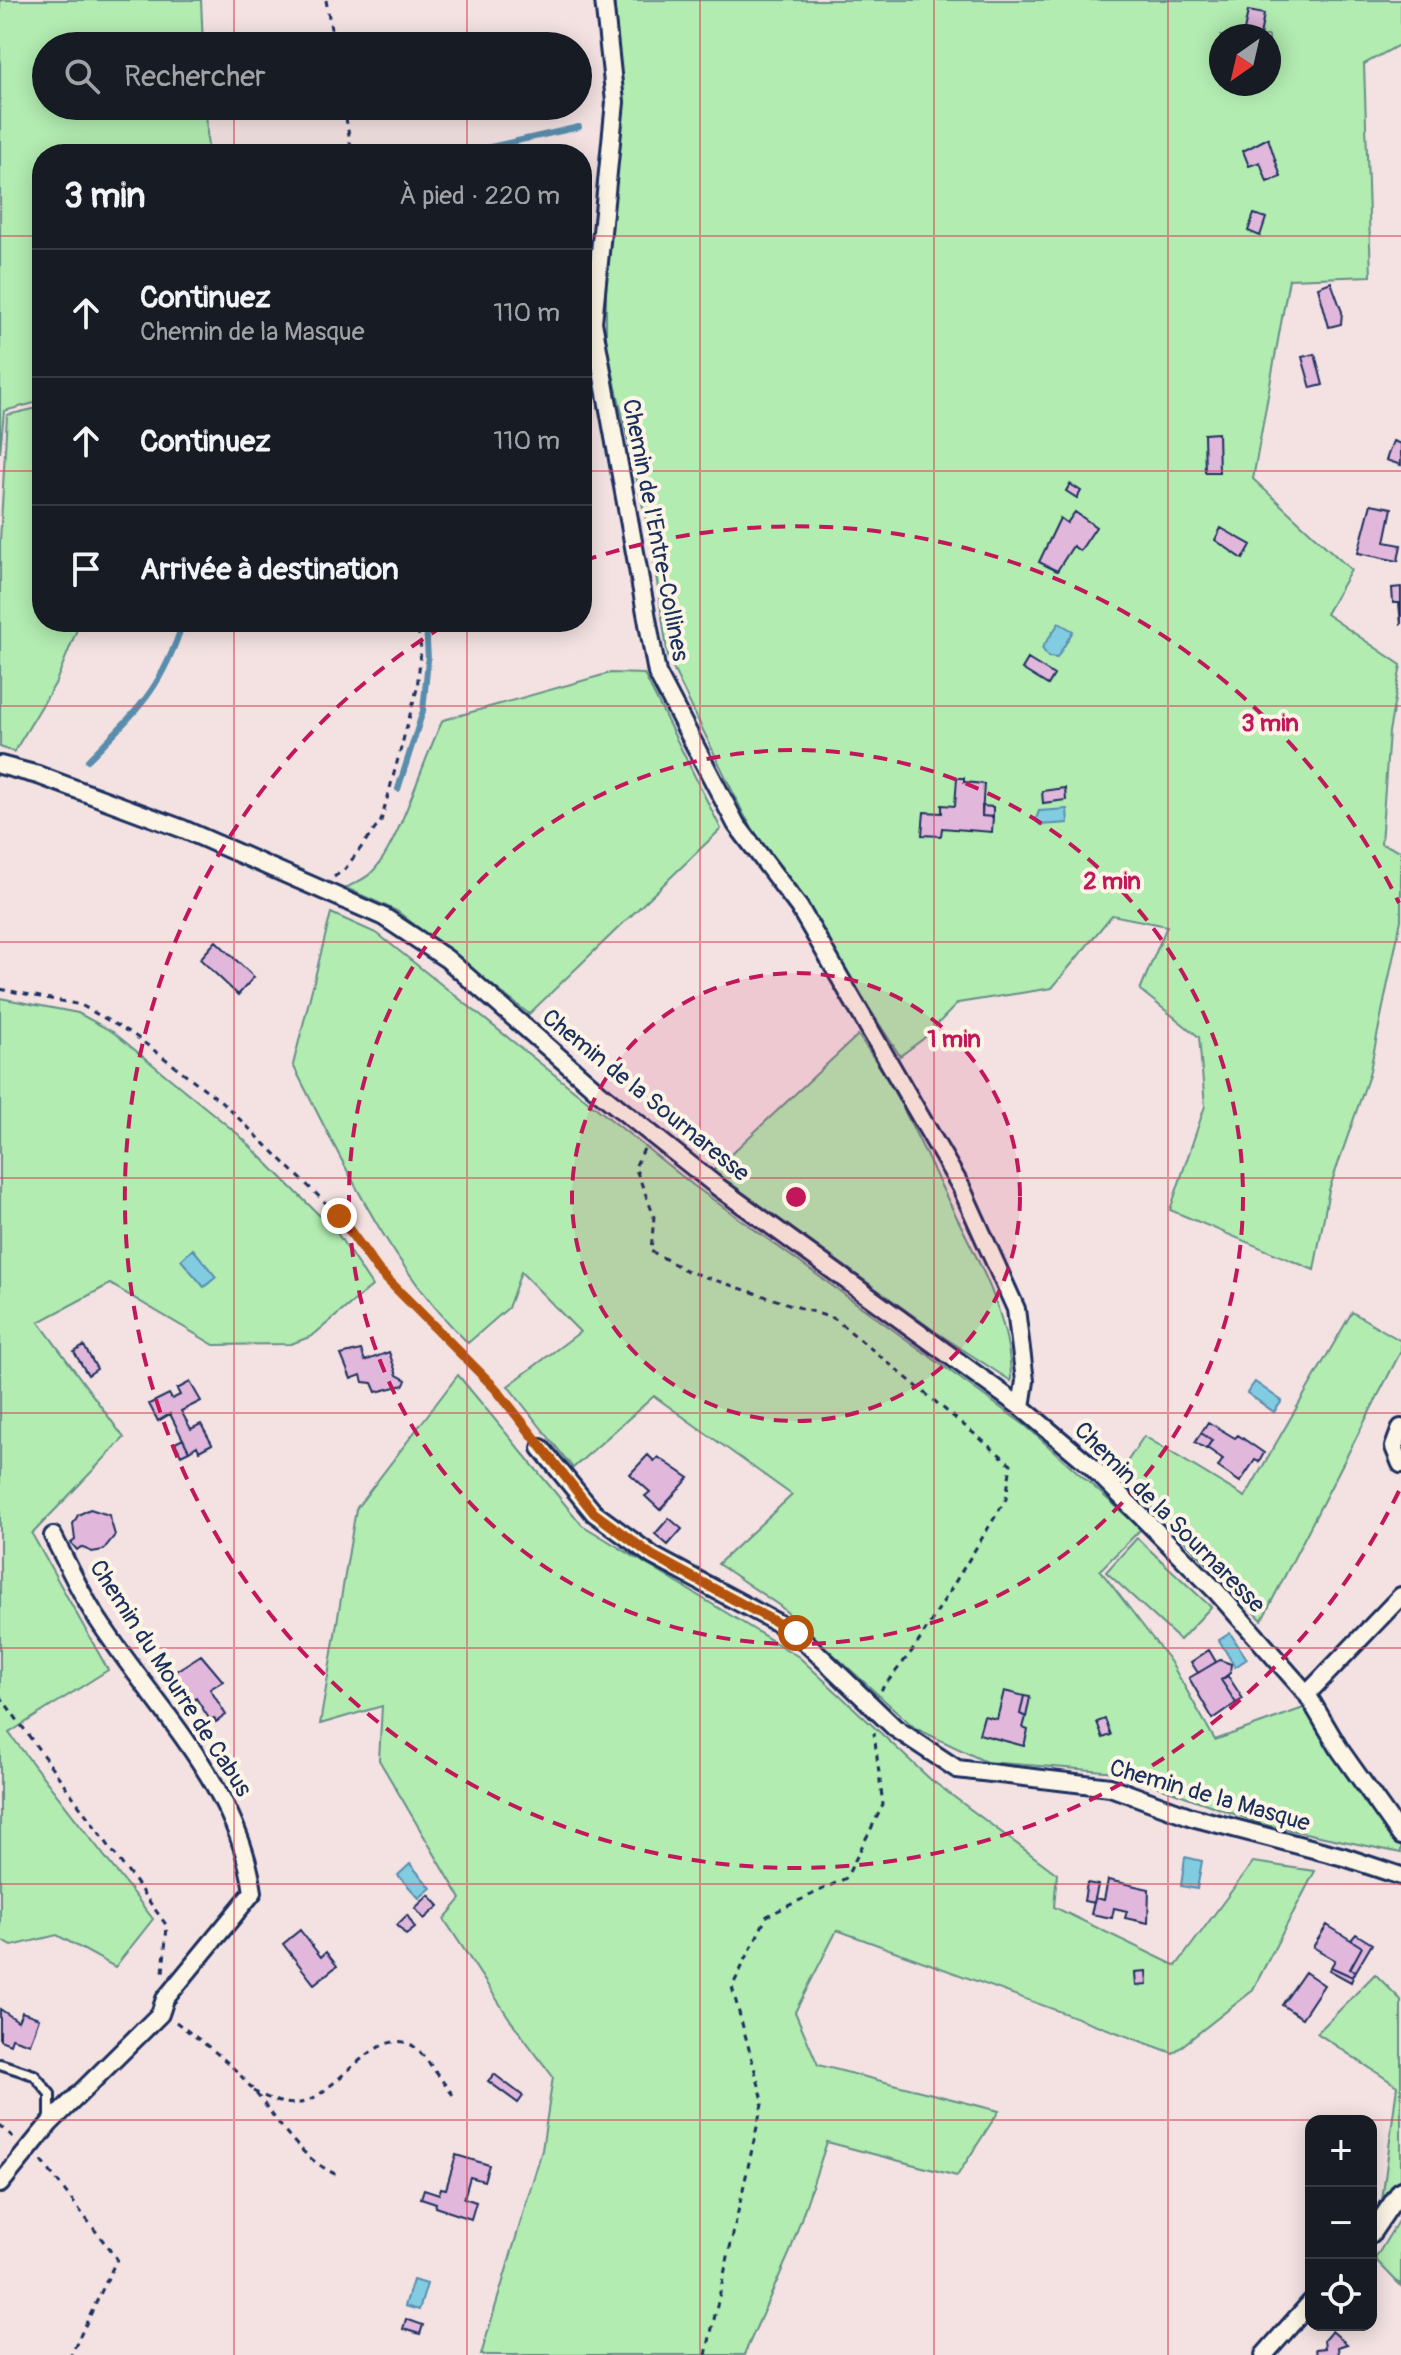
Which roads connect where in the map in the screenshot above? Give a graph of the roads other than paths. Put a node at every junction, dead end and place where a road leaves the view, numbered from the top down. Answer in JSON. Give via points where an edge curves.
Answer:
{"nodes":[{"id":1,"x":604,"y":0,"type":"edge"},
{"id":2,"x":0,"y":765,"type":"edge"},
{"id":3,"x":1021,"y":1407,"type":"junction"},
{"id":4,"x":1401,"y":1428,"type":"edge"},
{"id":5,"x":541,"y":1448,"type":"road end"},
{"id":6,"x":1401,"y":1464,"type":"edge"},
{"id":7,"x":53,"y":1536,"type":"dead end"},
{"id":8,"x":1401,"y":1596,"type":"edge"},
{"id":9,"x":1307,"y":1694,"type":"junction"},
{"id":10,"x":1401,"y":1836,"type":"edge"},
{"id":11,"x":1401,"y":1876,"type":"edge"},
{"id":12,"x":0,"y":2064,"type":"edge"},
{"id":13,"x":50,"y":2123,"type":"junction"},
{"id":14,"x":0,"y":2184,"type":"edge"},
{"id":15,"x":1401,"y":2190,"type":"edge"},
{"id":16,"x":1377,"y":2225,"type":"edge"},
{"id":17,"x":1305,"y":2309,"type":"edge"},
{"id":18,"x":1264,"y":2355,"type":"edge"}],
"edges":[{"from":1,"to":3,"type":"street","name":"Chemin de l'Entre-Collines","via":[[615,102],[593,322],[657,673],[736,824],[799,907],[961,1187],[1016,1309],[1025,1381]]},
{"from":2,"to":3,"type":"street","name":"Chemin de la Sournaresse","via":[[183,829],[384,917],[447,959],[718,1187]]},
{"from":3,"to":9,"type":"street","name":"Chemin de la Sournaresse","via":[[1145,1518]]},
{"from":4,"to":6,"type":"street","via":[[1394,1447]]},
{"from":5,"to":11,"type":"street","name":"Chemin de la Masque","via":[[594,1513],[653,1556],[796,1633],[895,1728],[957,1769],[1110,1787],[1192,1817]]},
{"from":7,"to":13,"type":"street","name":"Chemin du Mourre de Cabus","via":[[93,1612],[232,1813],[248,1856],[253,1892],[165,1999],[160,2014]]},
{"from":8,"to":9,"type":"street"},
{"from":9,"to":10,"type":"street","name":"Chemin de la Sournaresse"},
{"from":12,"to":13,"type":"lane","via":[[34,2075],[50,2094]]},
{"from":13,"to":14,"type":"street","name":"Chemin du Mourre de Cabus"},
{"from":15,"to":16,"type":"street"},
{"from":17,"to":18,"type":"street"}]}
